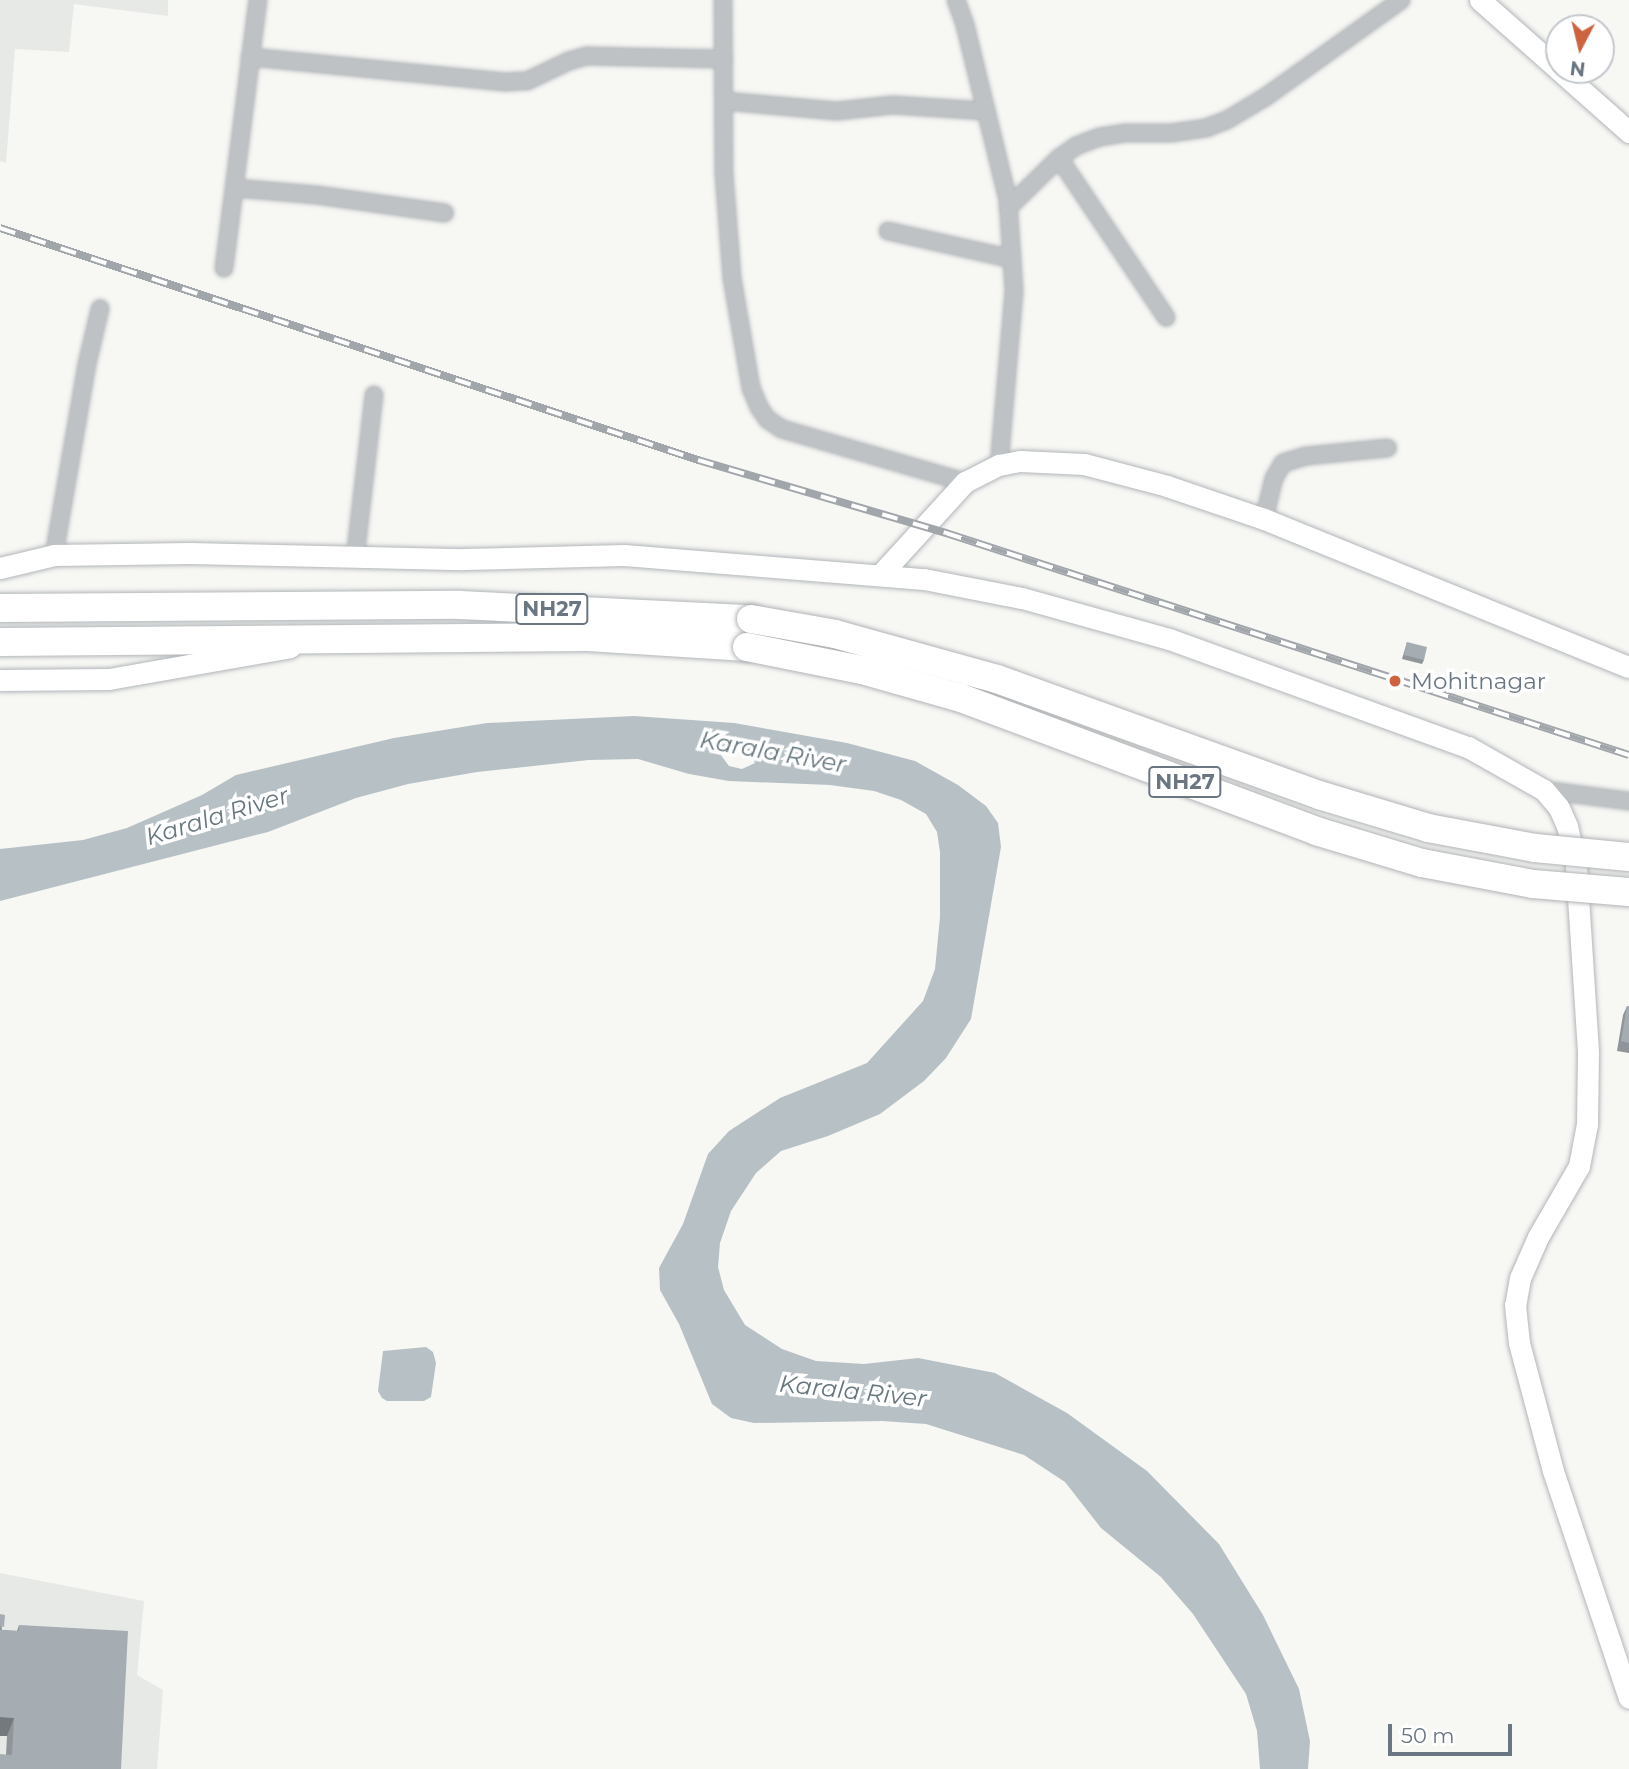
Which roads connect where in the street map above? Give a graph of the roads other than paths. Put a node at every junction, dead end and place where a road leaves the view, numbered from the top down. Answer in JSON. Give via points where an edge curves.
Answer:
{"nodes":[{"id":1,"x":258,"y":0,"type":"edge"},
{"id":2,"x":723,"y":0,"type":"edge"},
{"id":3,"x":956,"y":0,"type":"edge"},
{"id":4,"x":1401,"y":0,"type":"edge"},
{"id":5,"x":1480,"y":0,"type":"edge"},
{"id":6,"x":250,"y":57,"type":"junction"},
{"id":7,"x":1545,"y":58,"type":"edge"},
{"id":8,"x":724,"y":59,"type":"junction"},
{"id":9,"x":1575,"y":84,"type":"edge"},
{"id":10,"x":724,"y":101,"type":"junction"},
{"id":11,"x":986,"y":111,"type":"junction"},
{"id":12,"x":1629,"y":132,"type":"edge"},
{"id":13,"x":1059,"y":158,"type":"junction"},
{"id":14,"x":235,"y":188,"type":"junction"},
{"id":15,"x":1008,"y":208,"type":"junction"},
{"id":16,"x":445,"y":213,"type":"dead end"},
{"id":17,"x":888,"y":231,"type":"dead end"},
{"id":18,"x":1012,"y":259,"type":"junction"},
{"id":19,"x":224,"y":268,"type":"dead end"},
{"id":20,"x":100,"y":309,"type":"dead end"},
{"id":21,"x":1166,"y":317,"type":"dead end"},
{"id":22,"x":374,"y":395,"type":"dead end"},
{"id":23,"x":1388,"y":448,"type":"dead end"},
{"id":24,"x":999,"y":466,"type":"junction"},
{"id":25,"x":965,"y":482,"type":"junction"},
{"id":26,"x":1264,"y":519,"type":"junction"},
{"id":27,"x":54,"y":555,"type":"junction"},
{"id":28,"x":355,"y":559,"type":"junction"},
{"id":29,"x":0,"y":568,"type":"edge"},
{"id":30,"x":881,"y":574,"type":"junction"},
{"id":31,"x":0,"y":608,"type":"edge"},
{"id":32,"x":322,"y":638,"type":"junction"},
{"id":33,"x":0,"y":642,"type":"edge"},
{"id":34,"x":1629,"y":667,"type":"edge"},
{"id":35,"x":0,"y":680,"type":"edge"},
{"id":36,"x":1544,"y":790,"type":"junction"},
{"id":37,"x":1629,"y":801,"type":"edge"},
{"id":38,"x":1629,"y":857,"type":"edge"},
{"id":39,"x":1629,"y":892,"type":"edge"},
{"id":40,"x":1629,"y":1698,"type":"edge"}],
"edges":[{"from":1,"to":6,"type":"street"},
{"from":2,"to":8,"type":"street"},
{"from":3,"to":11,"type":"street"},
{"from":4,"to":13,"type":"street","via":[[1227,120],[1171,133],[1100,137]]},
{"from":5,"to":7,"type":"street"},
{"from":6,"to":8,"type":"street","via":[[505,82],[527,81],[587,57]]},
{"from":6,"to":14,"type":"street"},
{"from":8,"to":10,"type":"street"},
{"from":9,"to":12,"type":"street"},
{"from":10,"to":11,"type":"street","via":[[836,111],[893,105]]},
{"from":10,"to":25,"type":"street","via":[[732,278],[751,388],[759,407],[782,429]]},
{"from":11,"to":15,"type":"street"},
{"from":13,"to":15,"type":"street"},
{"from":13,"to":21,"type":"street"},
{"from":14,"to":16,"type":"street"},
{"from":14,"to":19,"type":"street"},
{"from":15,"to":18,"type":"street"},
{"from":17,"to":18,"type":"street"},
{"from":18,"to":24,"type":"street","via":[[1014,291]]},
{"from":20,"to":27,"type":"street"},
{"from":22,"to":28,"type":"street"},
{"from":23,"to":26,"type":"street","via":[[1306,456],[1283,463],[1274,478]]},
{"from":24,"to":25,"type":"street"},
{"from":24,"to":26,"type":"street","via":[[1046,460],[1084,464]]},
{"from":25,"to":30,"type":"street"},
{"from":26,"to":34,"type":"street"},
{"from":27,"to":28,"type":"street","via":[[190,553]]},
{"from":27,"to":29,"type":"street"},
{"from":28,"to":30,"type":"street","via":[[624,555]]},
{"from":30,"to":36,"type":"street","via":[[1023,598],[1169,639],[1468,747]]},
{"from":31,"to":38,"type":"highway","number":"NH27","bridge":true,"via":[[460,605],[751,619],[835,634],[997,679],[1319,795],[1428,828],[1535,848]]},
{"from":32,"to":33,"type":"highway","number":"NH27"},
{"from":32,"to":35,"type":"street","via":[[269,653],[109,679]]},
{"from":32,"to":39,"type":"highway","number":"NH27","bridge":true,"via":[[588,637],[747,647],[862,670],[961,698],[1316,831],[1422,863],[1532,884]]},
{"from":36,"to":37,"type":"street"},
{"from":36,"to":40,"type":"street","via":[[1567,826],[1576,866],[1588,1053],[1587,1124],[1579,1166],[1534,1247],[1520,1278],[1515,1305],[1519,1343],[1553,1471]]}]}
